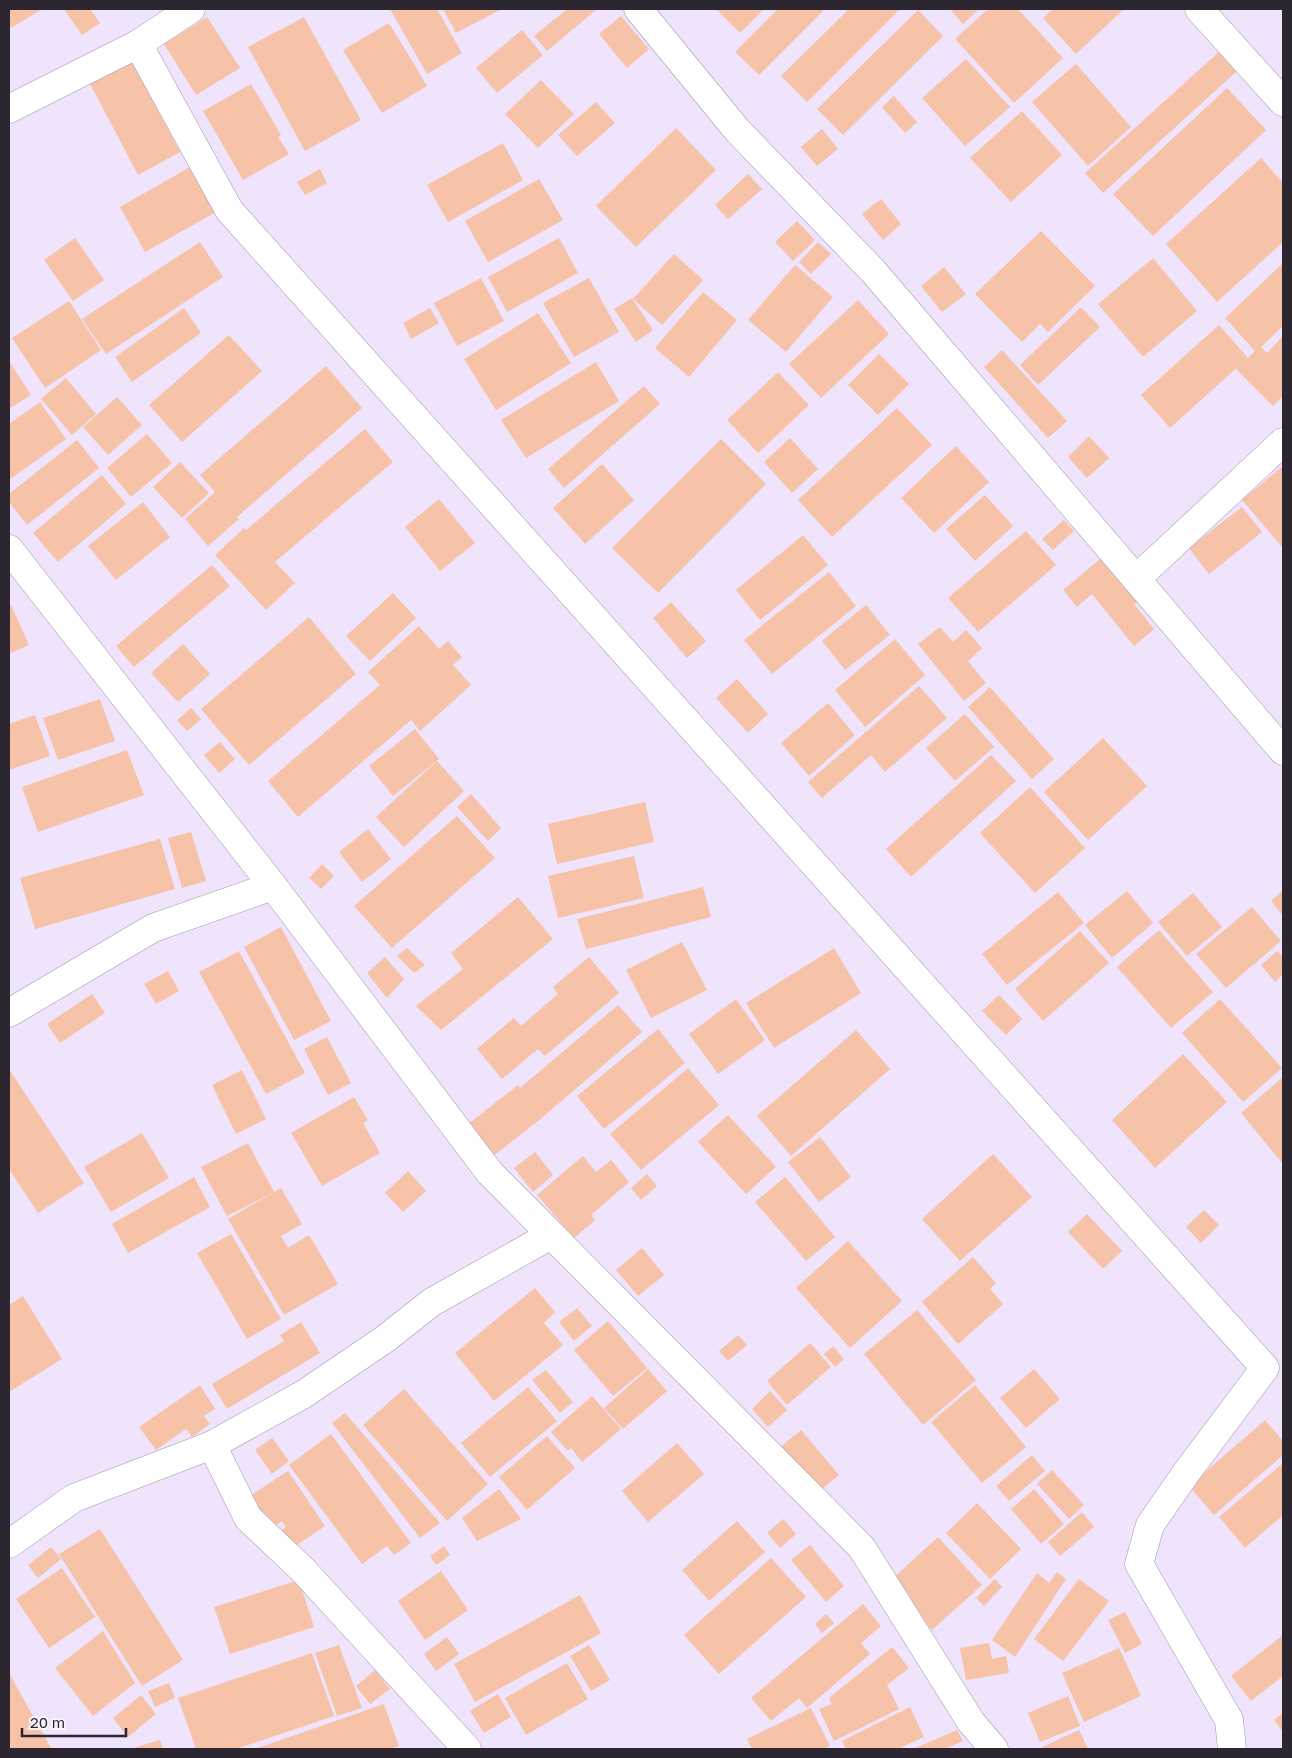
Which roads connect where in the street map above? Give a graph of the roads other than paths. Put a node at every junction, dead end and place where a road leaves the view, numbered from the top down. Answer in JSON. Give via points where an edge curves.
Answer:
{"nodes":[{"id":1,"x":191,"y":9,"type":"edge"},
{"id":2,"x":638,"y":9,"type":"edge"},
{"id":3,"x":1199,"y":9,"type":"edge"},
{"id":4,"x":138,"y":44,"type":"junction"},
{"id":5,"x":1283,"y":102,"type":"edge"},
{"id":6,"x":9,"y":109,"type":"edge"},
{"id":7,"x":1283,"y":442,"type":"edge"},
{"id":8,"x":9,"y":548,"type":"edge"},
{"id":9,"x":1136,"y":579,"type":"junction"},
{"id":10,"x":1283,"y":751,"type":"edge"},
{"id":11,"x":273,"y":886,"type":"junction"},
{"id":12,"x":9,"y":1013,"type":"edge"},
{"id":13,"x":551,"y":1234,"type":"junction"},
{"id":14,"x":1274,"y":1365,"type":"edge"},
{"id":15,"x":212,"y":1445,"type":"junction"},
{"id":16,"x":9,"y":1544,"type":"edge"},
{"id":17,"x":467,"y":1749,"type":"edge"},
{"id":18,"x":994,"y":1749,"type":"edge"},
{"id":19,"x":1232,"y":1749,"type":"edge"}],
"edges":[{"from":1,"to":4,"type":"street"},
{"from":2,"to":9,"type":"street","via":[[737,130],[873,271]]},
{"from":3,"to":5,"type":"street"},
{"from":4,"to":6,"type":"street"},
{"from":4,"to":14,"type":"street","via":[[230,210]]},
{"from":7,"to":9,"type":"street"},
{"from":8,"to":11,"type":"street"},
{"from":9,"to":10,"type":"street"},
{"from":11,"to":12,"type":"street","via":[[153,928]]},
{"from":11,"to":13,"type":"street","via":[[490,1173]]},
{"from":13,"to":15,"type":"street","via":[[432,1302],[385,1339],[304,1394]]},
{"from":13,"to":18,"type":"street","via":[[862,1548],[971,1722]]},
{"from":14,"to":19,"type":"street","via":[[1186,1473],[1150,1525],[1139,1564],[1229,1720]]},
{"from":15,"to":16,"type":"street","via":[[74,1498]]},
{"from":15,"to":17,"type":"street","via":[[248,1518],[303,1570]]}]}
